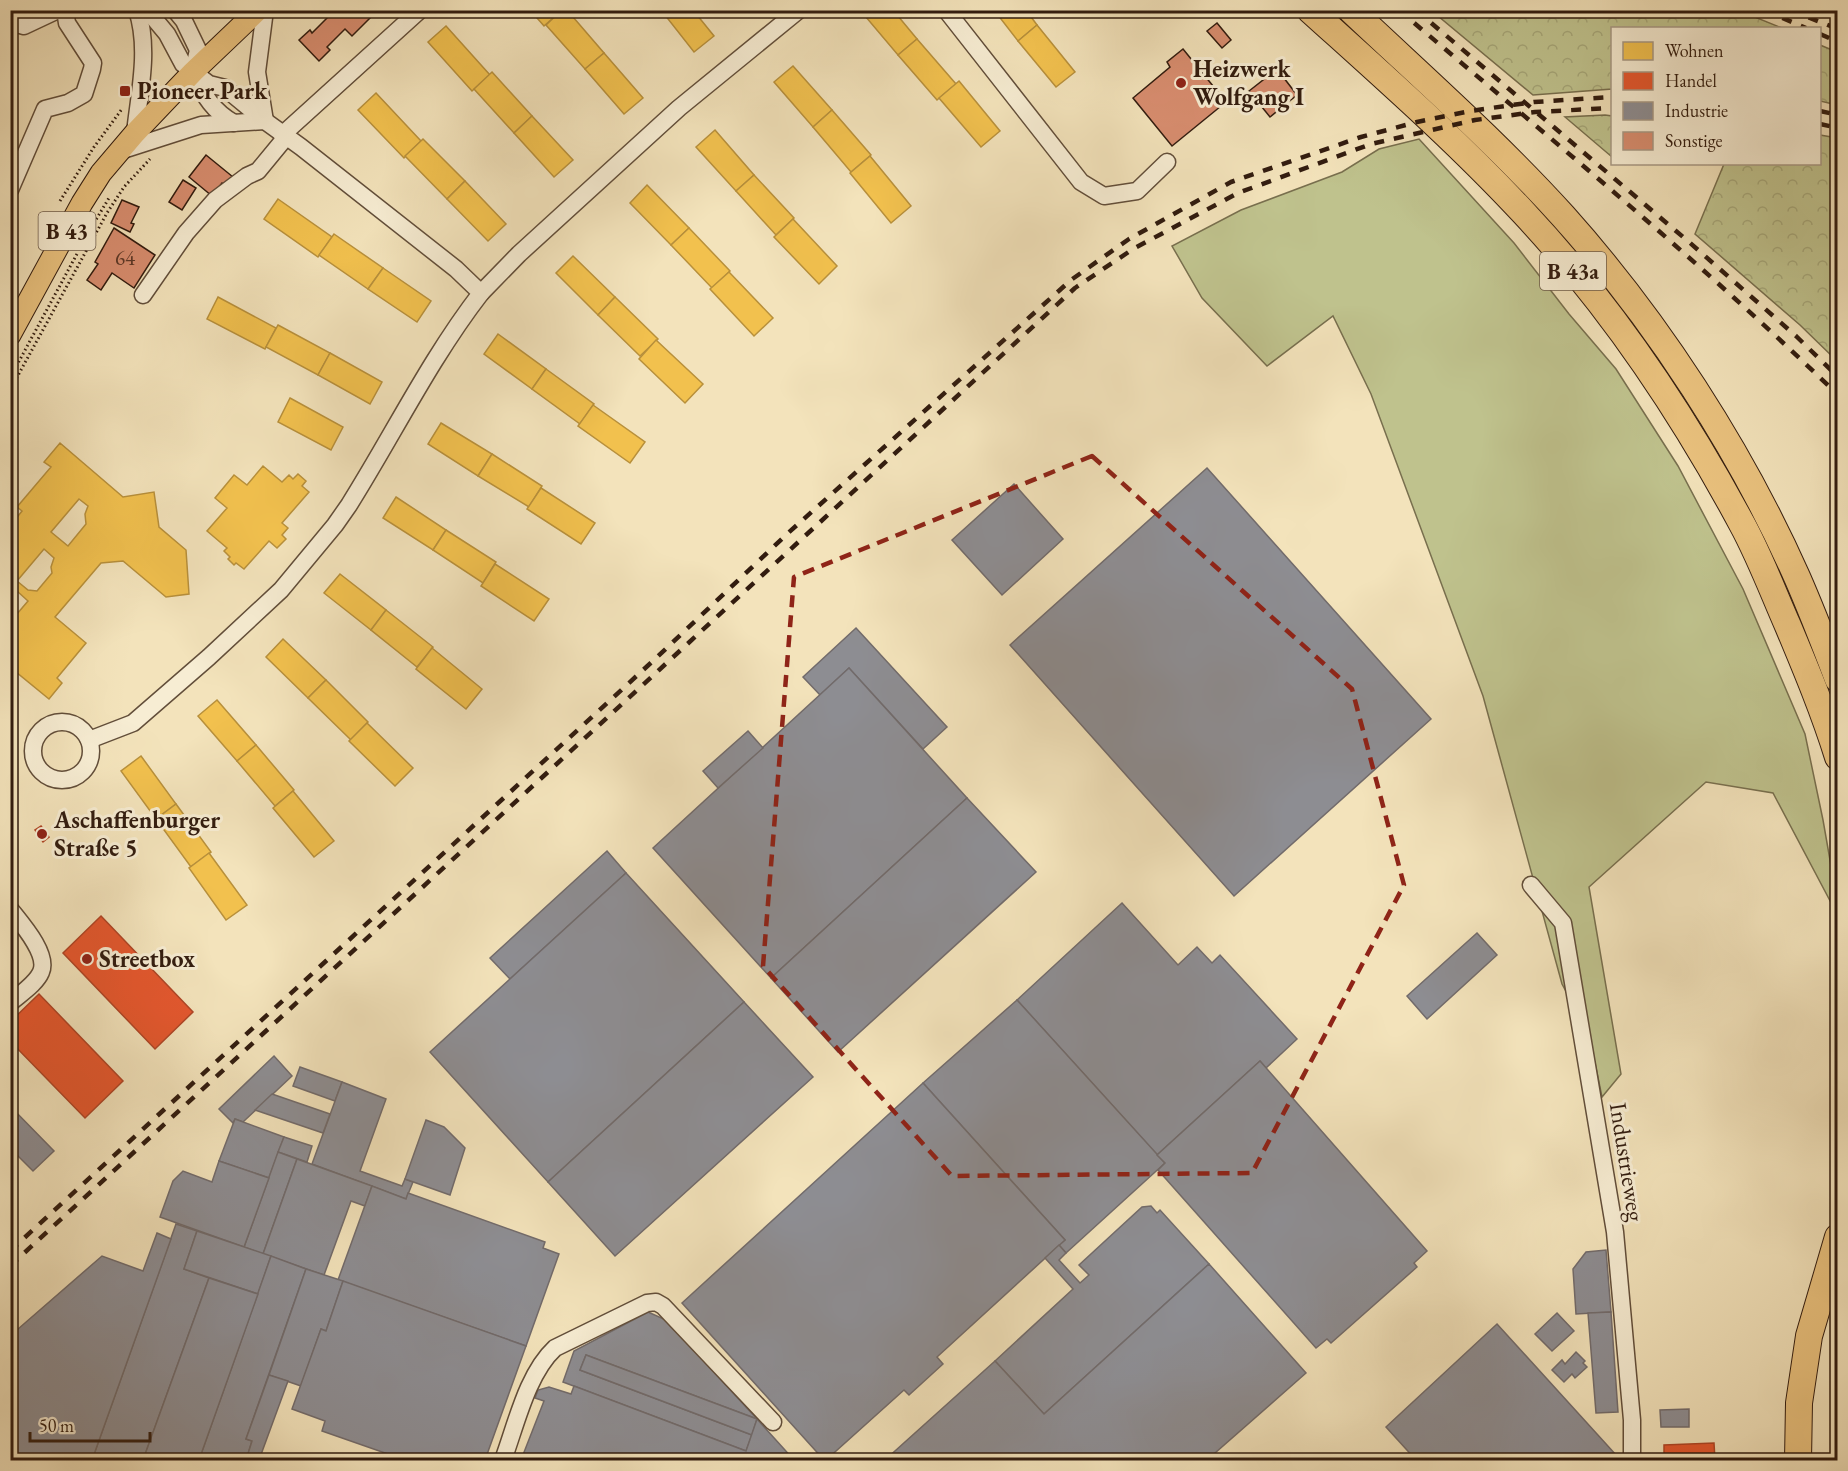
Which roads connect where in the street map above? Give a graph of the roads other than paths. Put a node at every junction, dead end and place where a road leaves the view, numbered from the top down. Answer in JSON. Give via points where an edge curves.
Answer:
{"nodes":[{"id":1,"x":11,"y":10,"type":"edge"},
{"id":2,"x":65,"y":10,"type":"edge"},
{"id":3,"x":137,"y":10,"type":"edge"},
{"id":4,"x":147,"y":10,"type":"edge"},
{"id":5,"x":175,"y":10,"type":"edge"},
{"id":6,"x":258,"y":10,"type":"edge"},
{"id":7,"x":266,"y":10,"type":"edge"},
{"id":8,"x":420,"y":10,"type":"edge"},
{"id":9,"x":799,"y":10,"type":"edge"},
{"id":10,"x":946,"y":10,"type":"edge"},
{"id":11,"x":1310,"y":10,"type":"edge"},
{"id":12,"x":1351,"y":10,"type":"edge"},
{"id":13,"x":52,"y":14,"type":"edge"},
{"id":14,"x":10,"y":22,"type":"edge"},
{"id":15,"x":201,"y":78,"type":"junction"},
{"id":16,"x":265,"y":121,"type":"junction"},
{"id":17,"x":234,"y":123,"type":"junction"},
{"id":18,"x":135,"y":133,"type":"junction"},
{"id":19,"x":284,"y":136,"type":"junction"},
{"id":20,"x":118,"y":152,"type":"junction"},
{"id":21,"x":1167,"y":162,"type":"dead end"},
{"id":22,"x":10,"y":190,"type":"edge"},
{"id":23,"x":481,"y":293,"type":"junction"},
{"id":24,"x":143,"y":295,"type":"dead end"},
{"id":25,"x":10,"y":336,"type":"edge"},
{"id":26,"x":1838,"y":679,"type":"edge"},
{"id":27,"x":89,"y":740,"type":"dead end"},
{"id":28,"x":1838,"y":757,"type":"edge"},
{"id":29,"x":1531,"y":885,"type":"dead end"},
{"id":30,"x":10,"y":909,"type":"edge"},
{"id":31,"x":10,"y":1003,"type":"edge"},
{"id":32,"x":1838,"y":1238,"type":"edge"},
{"id":33,"x":773,"y":1422,"type":"dead end"},
{"id":34,"x":503,"y":1461,"type":"edge"},
{"id":35,"x":1632,"y":1461,"type":"edge"},
{"id":36,"x":1798,"y":1461,"type":"edge"}],
"edges":[{"from":1,"to":13,"type":"street","via":[[25,15]]},
{"from":2,"to":22,"type":"street","via":[[67,23],[93,63],[92,69],[84,94],[45,109]]},
{"from":3,"to":18,"type":"street","via":[[143,57]]},
{"from":4,"to":15,"type":"street","via":[[167,34],[183,64]]},
{"from":5,"to":15,"type":"street","via":[[198,50]]},
{"from":6,"to":15,"type":"main road","number":"B 43"},
{"from":7,"to":16,"type":"street","via":[[257,72]]},
{"from":8,"to":19,"type":"street"},
{"from":9,"to":23,"type":"street","via":[[679,108]]},
{"from":10,"to":21,"type":"street","via":[[1081,182],[1104,196],[1137,191]]},
{"from":11,"to":28,"type":"highway","number":"B 43a","via":[[1418,108],[1524,213],[1609,315],[1648,369],[1743,526],[1804,664]]},
{"from":12,"to":26,"type":"highway","number":"B 43a","via":[[1535,186],[1634,304],[1714,420],[1767,514]]},
{"from":13,"to":14,"type":"street","via":[[24,26]]},
{"from":15,"to":16,"type":"street","via":[[225,88]]},
{"from":15,"to":17,"type":"street","via":[[202,91],[212,107]]},
{"from":15,"to":18,"type":"main road","number":"B 43"},
{"from":16,"to":17,"type":"street"},
{"from":16,"to":19,"type":"street"},
{"from":17,"to":20,"type":"street","via":[[201,125]]},
{"from":18,"to":20,"type":"main road","number":"B 43"},
{"from":19,"to":23,"type":"street","via":[[456,269]]},
{"from":19,"to":24,"type":"street","via":[[258,171],[215,200],[186,233]]},
{"from":20,"to":25,"type":"main road","number":"B 43","via":[[82,203]]},
{"from":23,"to":27,"type":"street","via":[[434,362],[349,505],[281,590],[133,723]]},
{"from":29,"to":35,"type":"street","name":"Industrieweg","via":[[1563,923],[1614,1232],[1632,1420]]},
{"from":30,"to":31,"type":"street","via":[[38,948],[43,963],[41,974]]},
{"from":32,"to":36,"type":"highway","via":[[1807,1345],[1799,1403]]},
{"from":33,"to":34,"type":"street","via":[[663,1306],[647,1303],[555,1348],[545,1358],[533,1377]]}]}
